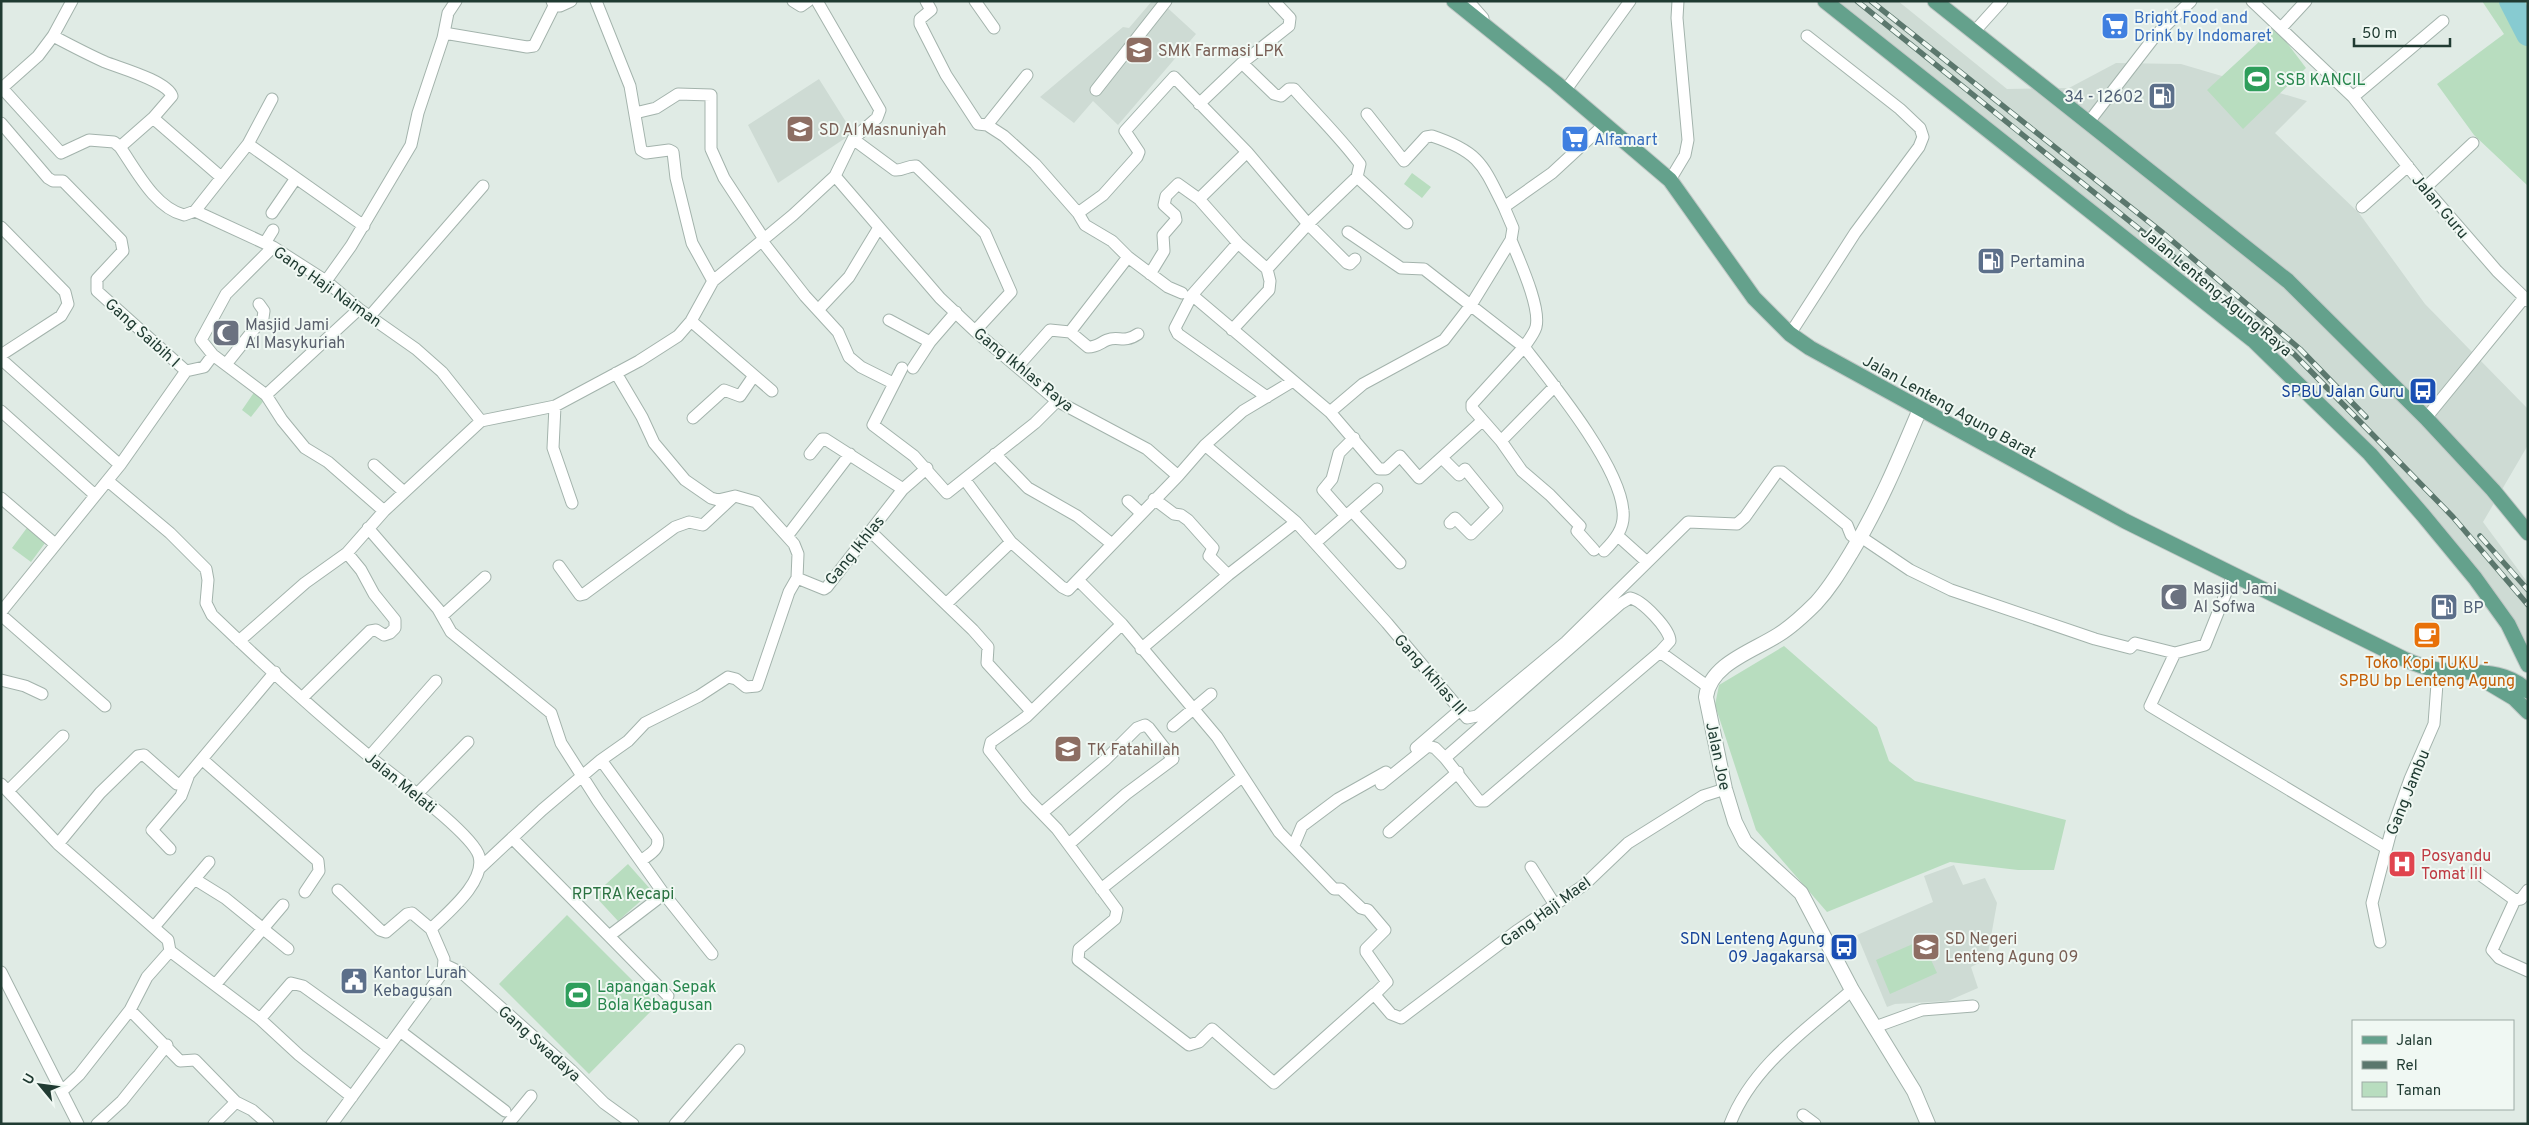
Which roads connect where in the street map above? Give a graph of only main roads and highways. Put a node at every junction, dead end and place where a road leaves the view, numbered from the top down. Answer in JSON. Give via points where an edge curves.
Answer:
{"nodes":[{"id":1,"x":1454,"y":1,"type":"edge"},
{"id":2,"x":1825,"y":1,"type":"edge"},
{"id":3,"x":1935,"y":1,"type":"edge"},
{"id":4,"x":2528,"y":532,"type":"edge"},
{"id":5,"x":2528,"y":665,"type":"edge"},
{"id":6,"x":2471,"y":672,"type":"junction"},
{"id":7,"x":2528,"y":691,"type":"edge"},
{"id":8,"x":2528,"y":712,"type":"edge"}],
"edges":[{"from":1,"to":6,"type":"main road","name":"Jalan Lenteng Agung Barat","via":[[1670,180],[1754,298],[1790,334],[1829,360],[2132,524],[2404,659],[2438,674]]},
{"from":2,"to":5,"type":"main road","name":"Jalan Lenteng Agung Raya","via":[[2253,340],[2370,454],[2423,515],[2508,624]]},
{"from":3,"to":4,"type":"main road","via":[[2288,281],[2426,418]]},
{"from":6,"to":7,"type":"main road","name":"Jalan Lenteng Agung Barat","via":[[2492,672],[2509,678]]},
{"from":6,"to":8,"type":"main road","via":[[2514,698]]}]}
